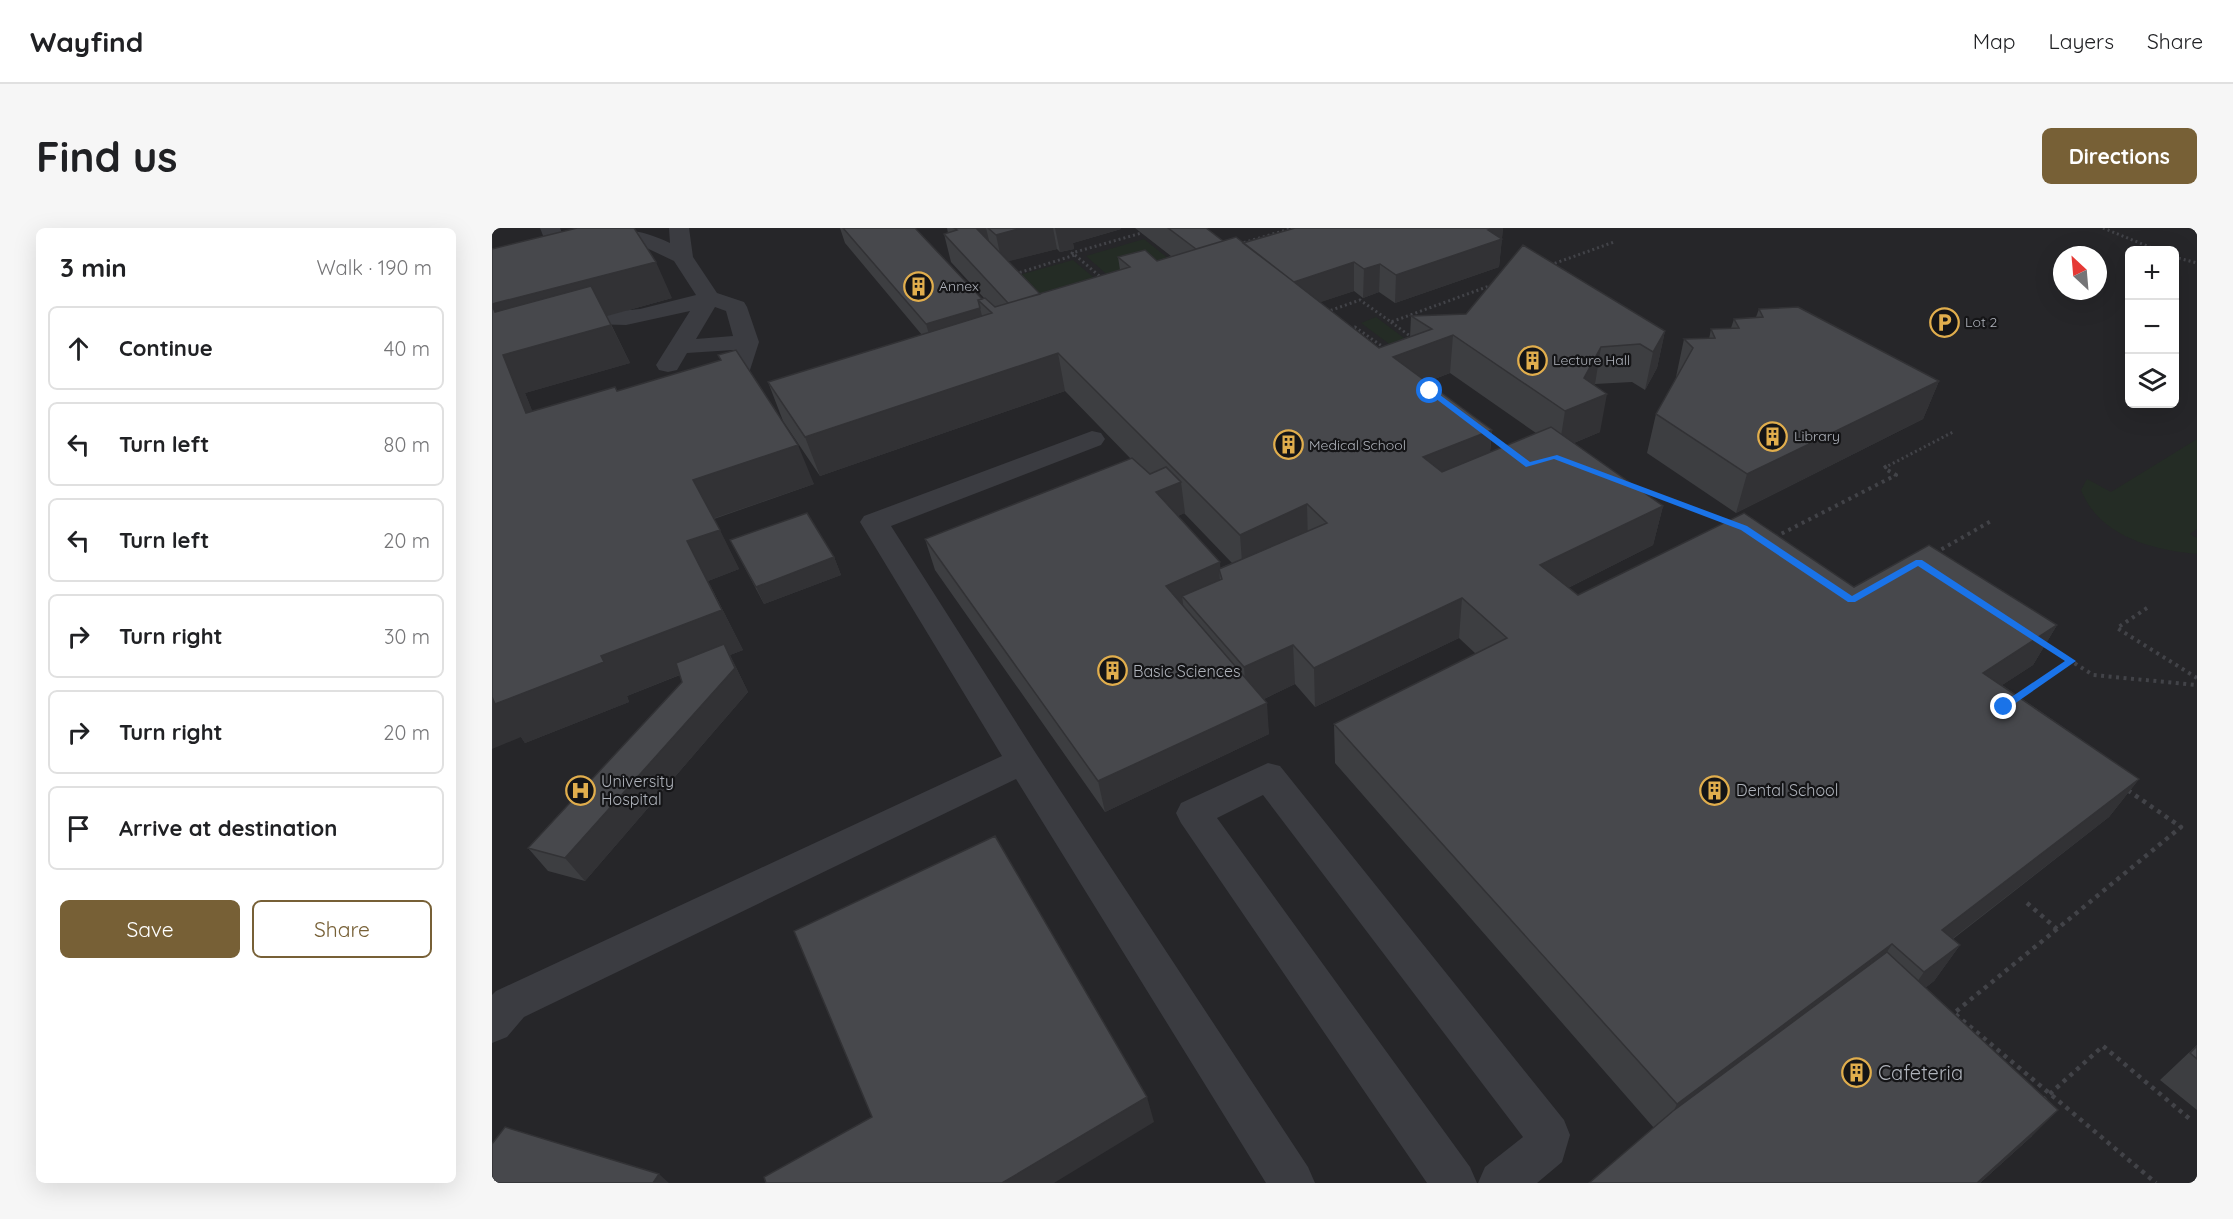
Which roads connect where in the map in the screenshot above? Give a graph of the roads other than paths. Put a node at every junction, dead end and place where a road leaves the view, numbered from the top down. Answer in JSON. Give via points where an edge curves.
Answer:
{"nodes":[{"id":1,"x":550,"y":228,"type":"edge"},
{"id":2,"x":594,"y":228,"type":"edge"},
{"id":3,"x":679,"y":228,"type":"edge"},
{"id":4,"x":682,"y":257,"type":"junction"},
{"id":5,"x":567,"y":270,"type":"edge"},
{"id":6,"x":709,"y":298,"type":"junction"},
{"id":7,"x":598,"y":319,"type":"edge"},
{"id":8,"x":747,"y":342,"type":"junction"},
{"id":9,"x":740,"y":368,"type":"edge"},
{"id":10,"x":1092,"y":439,"type":"dead end"},
{"id":11,"x":1023,"y":762,"type":"junction"},
{"id":12,"x":492,"y":1024,"type":"edge"},
{"id":13,"x":1292,"y":1183,"type":"edge"},
{"id":14,"x":1454,"y":1183,"type":"edge"},
{"id":15,"x":1501,"y":1183,"type":"edge"}],
"edges":[{"from":1,"to":5,"type":"lane"},
{"from":2,"to":4,"type":"lane","via":[[640,237]]},
{"from":3,"to":4,"type":"lane"},
{"from":4,"to":6,"type":"lane"},
{"from":6,"to":7,"type":"lane","via":[[647,315]]},
{"from":6,"to":8,"type":"lane","via":[[736,308]]},
{"from":6,"to":8,"type":"lane","via":[[673,356]]},
{"from":8,"to":9,"type":"lane"},
{"from":10,"to":11,"type":"lane","via":[[874,522]]},
{"from":11,"to":12,"type":"lane","via":[[510,1004]]},
{"from":11,"to":13,"type":"lane"},
{"from":14,"to":15,"type":"lane","via":[[1194,813],[1268,776],[1548,1136],[1546,1147]]}]}
